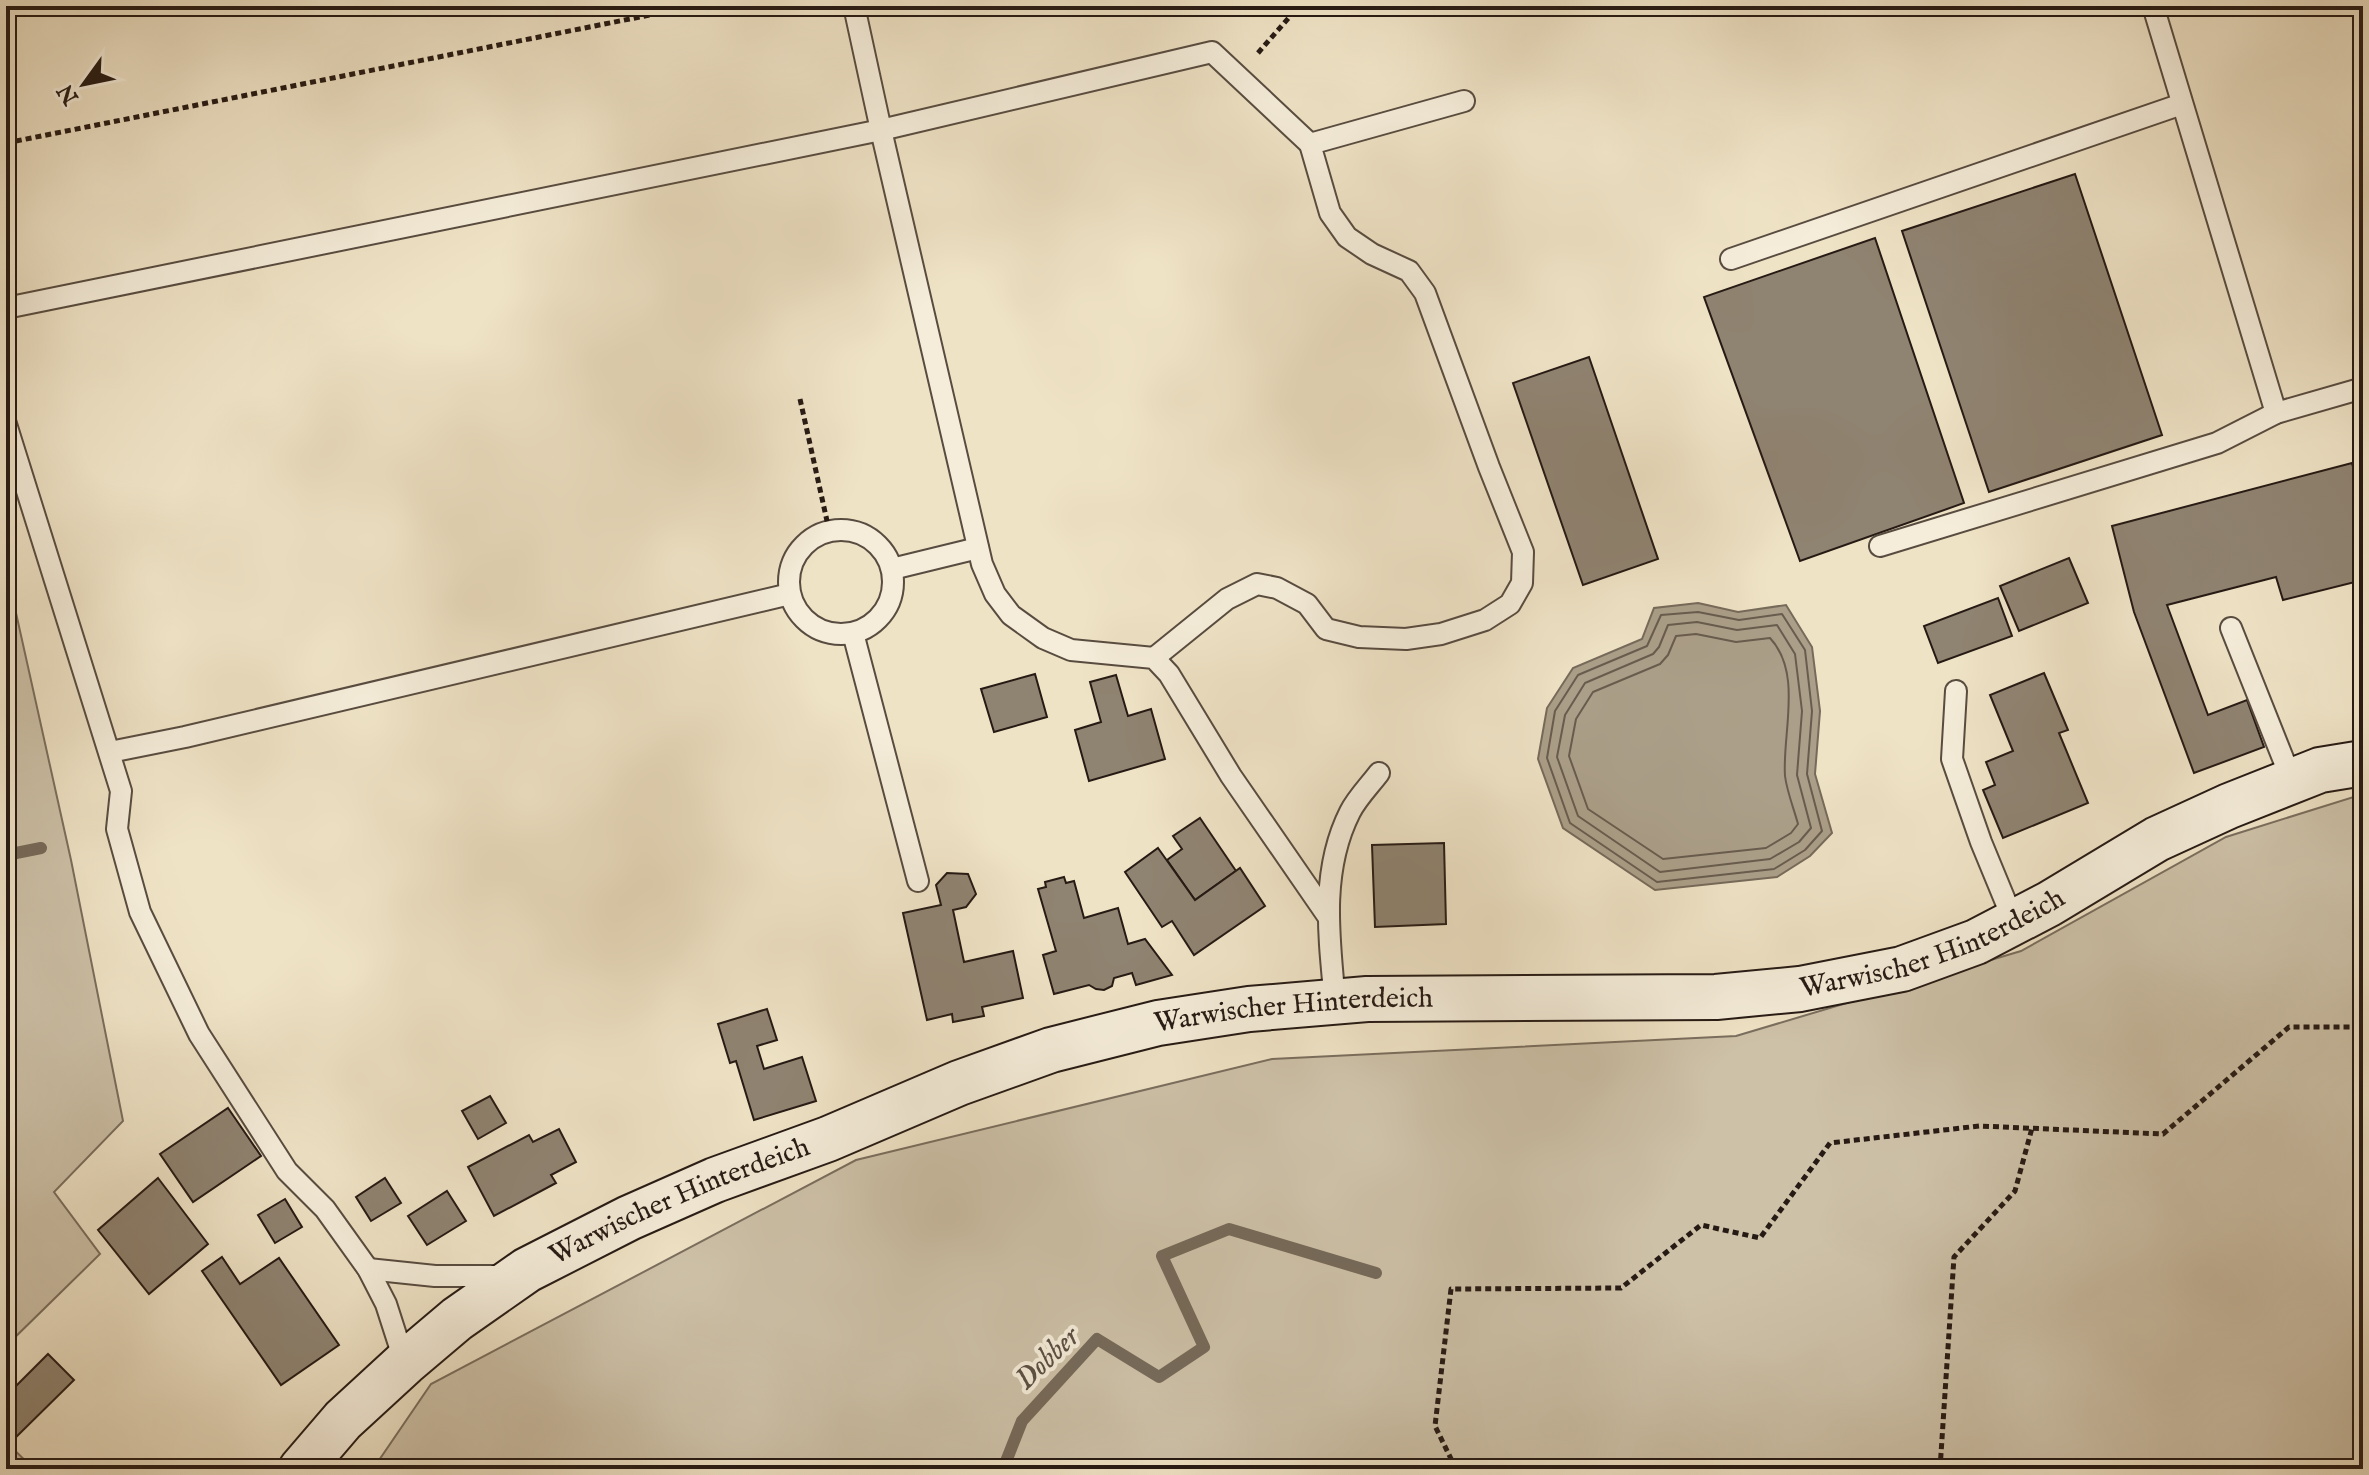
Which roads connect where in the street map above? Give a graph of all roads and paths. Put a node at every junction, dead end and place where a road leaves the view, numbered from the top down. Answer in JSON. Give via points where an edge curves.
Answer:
{"nodes":[{"id":1,"x":695,"y":6,"type":"edge"},
{"id":2,"x":854,"y":6,"type":"edge"},
{"id":3,"x":1299,"y":6,"type":"edge"},
{"id":4,"x":2153,"y":6,"type":"edge"},
{"id":5,"x":1237,"y":76,"type":"junction"},
{"id":6,"x":1464,"y":101,"type":"dead end"},
{"id":7,"x":2182,"y":104,"type":"junction"},
{"id":8,"x":881,"y":130,"type":"junction"},
{"id":9,"x":6,"y":143,"type":"edge"},
{"id":10,"x":1310,"y":144,"type":"junction"},
{"id":11,"x":1731,"y":259,"type":"dead end"},
{"id":12,"x":6,"y":308,"type":"edge"},
{"id":13,"x":2363,"y":388,"type":"edge"},
{"id":14,"x":800,"y":399,"type":"dead end"},
{"id":15,"x":2276,"y":413,"type":"junction"},
{"id":16,"x":6,"y":424,"type":"edge"},
{"id":17,"x":829,"y":530,"type":"junction"},
{"id":18,"x":1880,"y":546,"type":"dead end"},
{"id":19,"x":978,"y":548,"type":"junction"},
{"id":20,"x":892,"y":569,"type":"junction"},
{"id":21,"x":790,"y":594,"type":"junction"},
{"id":22,"x":2231,"y":628,"type":"dead end"},
{"id":23,"x":853,"y":633,"type":"junction"},
{"id":24,"x":1154,"y":658,"type":"junction"},
{"id":25,"x":1956,"y":691,"type":"dead end"},
{"id":26,"x":110,"y":752,"type":"junction"},
{"id":27,"x":2363,"y":763,"type":"edge"},
{"id":28,"x":1379,"y":773,"type":"dead end"},
{"id":29,"x":2292,"y":781,"type":"junction"},
{"id":30,"x":918,"y":881,"type":"dead end"},
{"id":31,"x":1327,"y":915,"type":"junction"},
{"id":32,"x":2014,"y":922,"type":"junction"},
{"id":33,"x":1335,"y":1001,"type":"junction"},
{"id":34,"x":2363,"y":1027,"type":"edge"},
{"id":35,"x":2032,"y":1128,"type":"junction"},
{"id":36,"x":368,"y":1269,"type":"junction"},
{"id":37,"x":517,"y":1276,"type":"junction"},
{"id":38,"x":405,"y":1363,"type":"junction"},
{"id":39,"x":301,"y":1469,"type":"edge"},
{"id":40,"x":1456,"y":1469,"type":"edge"},
{"id":41,"x":1940,"y":1469,"type":"edge"}],
"edges":[{"from":1,"to":9,"type":"path"},
{"from":2,"to":8,"type":"lane"},
{"from":3,"to":5,"type":"path"},
{"from":4,"to":7,"type":"lane"},
{"from":5,"to":8,"type":"lane","via":[[1212,52]]},
{"from":5,"to":10,"type":"lane"},
{"from":6,"to":10,"type":"lane"},
{"from":7,"to":11,"type":"lane"},
{"from":7,"to":15,"type":"lane"},
{"from":8,"to":12,"type":"lane"},
{"from":8,"to":19,"type":"lane"},
{"from":10,"to":24,"type":"lane","via":[[1330,213],[1347,237],[1409,271],[1425,293],[1523,552],[1522,583],[1510,604],[1485,620],[1406,639],[1326,629],[1307,604],[1257,584],[1227,599]]},
{"from":13,"to":15,"type":"lane"},
{"from":14,"to":17,"type":"path"},
{"from":15,"to":18,"type":"lane","via":[[2217,443]]},
{"from":16,"to":26,"type":"lane"},
{"from":17,"to":20,"type":"lane","via":[[861,533],[875,542]]},
{"from":17,"to":21,"type":"lane","via":[[813,536],[796,555],[788,578]]},
{"from":19,"to":20,"type":"lane"},
{"from":19,"to":24,"type":"lane","via":[[995,594],[1011,615],[1043,638],[1071,650]]},
{"from":20,"to":23,"type":"lane","via":[[892,594],[881,616]]},
{"from":21,"to":23,"type":"lane","via":[[807,622],[837,634]]},
{"from":21,"to":26,"type":"lane"},
{"from":22,"to":29,"type":"lane"},
{"from":23,"to":30,"type":"lane"},
{"from":24,"to":31,"type":"lane"},
{"from":25,"to":32,"type":"lane","via":[[1952,759]]},
{"from":26,"to":36,"type":"lane","via":[[121,791],[117,829],[140,912],[199,1034],[287,1171],[325,1209]]},
{"from":27,"to":29,"type":"street","name":"Warwischer Hinterdeich"},
{"from":28,"to":31,"type":"lane","via":[[1350,812],[1334,857]]},
{"from":29,"to":32,"type":"street","name":"Warwischer Hinterdeich","via":[[2157,839]]},
{"from":31,"to":33,"type":"lane"},
{"from":32,"to":33,"type":"street","name":"Warwischer Hinterdeich","via":[[1902,969],[1800,989],[1716,997]]},
{"from":33,"to":37,"type":"street","name":"Warwischer Hinterdeich","via":[[1158,1023],[1051,1050],[715,1180]]},
{"from":34,"to":35,"type":"path","via":[[2289,1027],[2163,1134]]},
{"from":35,"to":40,"type":"path","via":[[1979,1126],[1830,1143],[1760,1238],[1701,1225],[1621,1288],[1451,1289],[1435,1426]]},
{"from":35,"to":41,"type":"path","via":[[2015,1191],[1954,1257]]},
{"from":36,"to":37,"type":"lane"},
{"from":36,"to":38,"type":"lane"},
{"from":37,"to":38,"type":"street","name":"Warwischer Hinterdeich"},
{"from":38,"to":39,"type":"street","name":"Warwischer Hinterdeich","via":[[343,1420]]}]}
